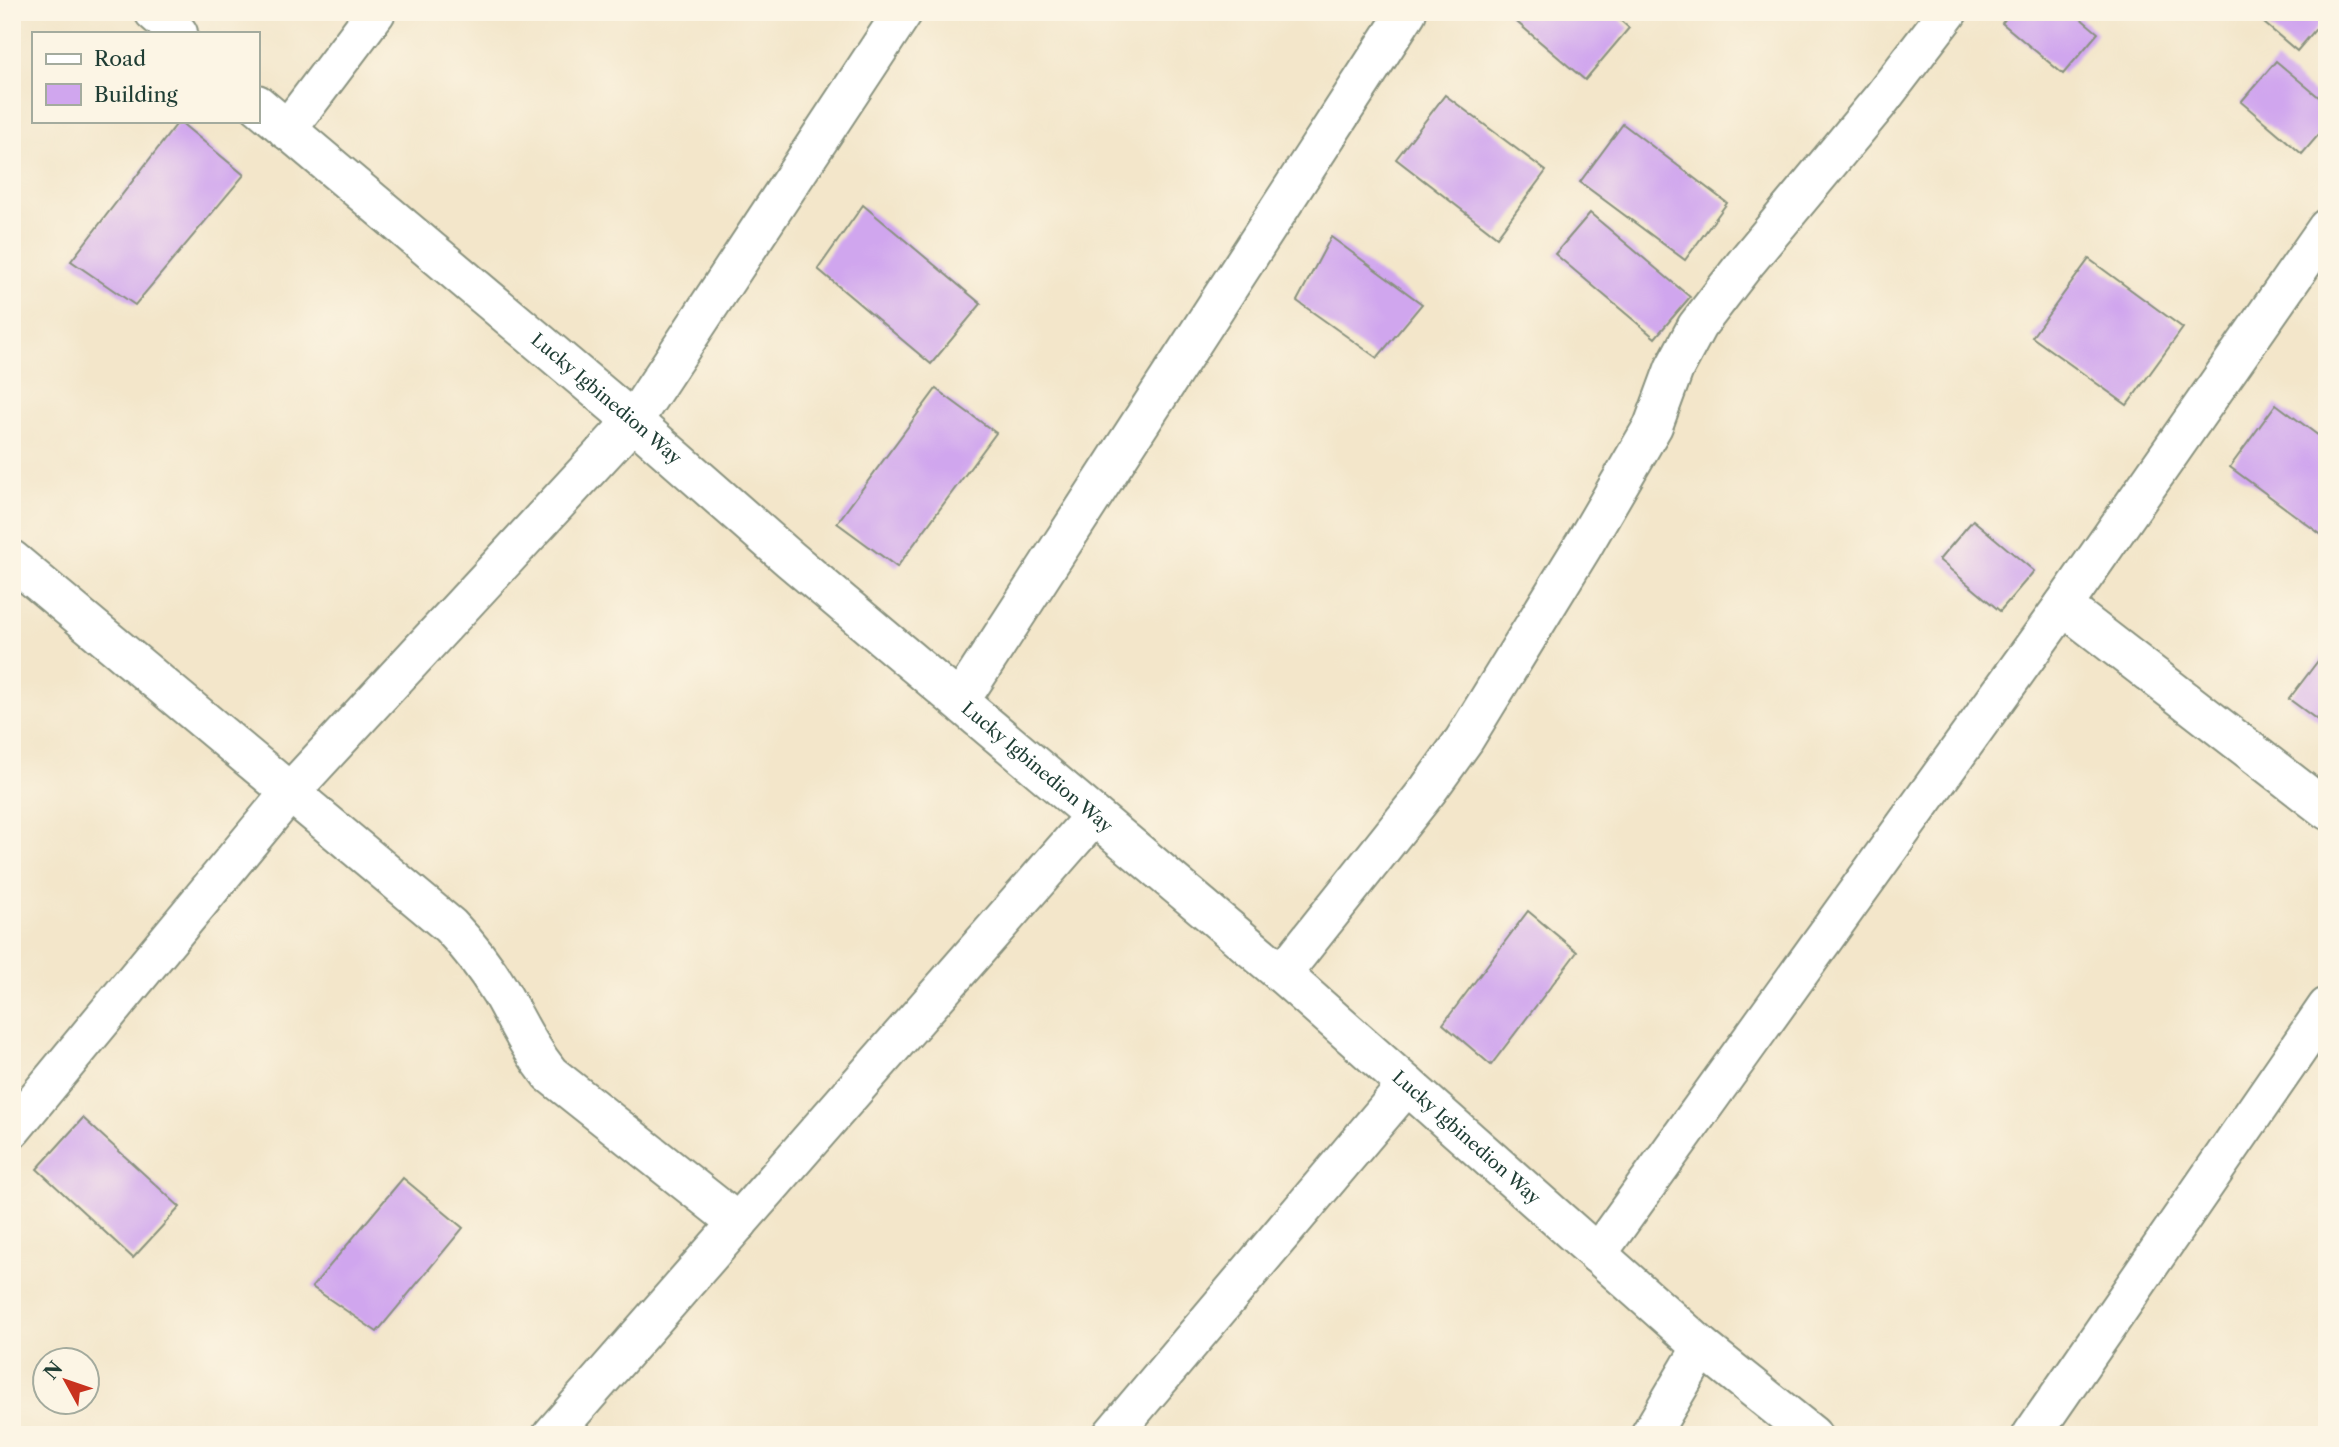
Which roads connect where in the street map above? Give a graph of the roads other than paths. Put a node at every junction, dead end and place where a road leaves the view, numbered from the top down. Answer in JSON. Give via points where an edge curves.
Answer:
{"nodes":[{"id":1,"x":154,"y":12,"type":"edge"},
{"id":2,"x":376,"y":12,"type":"edge"},
{"id":3,"x":904,"y":12,"type":"edge"},
{"id":4,"x":1407,"y":12,"type":"edge"},
{"id":5,"x":1948,"y":12,"type":"edge"},
{"id":6,"x":177,"y":32,"type":"edge"},
{"id":7,"x":259,"y":106,"type":"edge"},
{"id":8,"x":287,"y":131,"type":"junction"},
{"id":9,"x":2327,"y":228,"type":"edge"},
{"id":10,"x":633,"y":421,"type":"junction"},
{"id":11,"x":12,"y":560,"type":"edge"},
{"id":12,"x":2063,"y":606,"type":"junction"},
{"id":13,"x":960,"y":701,"type":"junction"},
{"id":14,"x":291,"y":791,"type":"junction"},
{"id":15,"x":2327,"y":810,"type":"edge"},
{"id":16,"x":1094,"y":816,"type":"junction"},
{"id":17,"x":1282,"y":974,"type":"junction"},
{"id":18,"x":2327,"y":1007,"type":"edge"},
{"id":19,"x":1406,"y":1085,"type":"junction"},
{"id":20,"x":12,"y":1129,"type":"edge"},
{"id":21,"x":738,"y":1223,"type":"junction"},
{"id":22,"x":1597,"y":1254,"type":"junction"},
{"id":23,"x":1702,"y":1347,"type":"junction"},
{"id":24,"x":552,"y":1435,"type":"edge"},
{"id":25,"x":1112,"y":1435,"type":"edge"},
{"id":26,"x":1650,"y":1435,"type":"edge"},
{"id":27,"x":1812,"y":1435,"type":"edge"},
{"id":28,"x":2032,"y":1435,"type":"edge"}],
"edges":[{"from":1,"to":6,"type":"street"},
{"from":2,"to":8,"type":"street"},
{"from":3,"to":10,"type":"street"},
{"from":4,"to":13,"type":"street"},
{"from":5,"to":17,"type":"street","via":[[1698,326],[1674,369],[1653,426],[1464,740]]},
{"from":7,"to":8,"type":"street","name":"Lucky Igbinedion Way"},
{"from":8,"to":10,"type":"street","name":"Lucky Igbinedion Way"},
{"from":9,"to":12,"type":"street"},
{"from":10,"to":13,"type":"street","name":"Lucky Igbinedion Way"},
{"from":10,"to":14,"type":"street"},
{"from":11,"to":14,"type":"street"},
{"from":12,"to":15,"type":"street"},
{"from":12,"to":22,"type":"street"},
{"from":13,"to":16,"type":"street","name":"Lucky Igbinedion Way"},
{"from":14,"to":20,"type":"street"},
{"from":14,"to":21,"type":"street","via":[[466,943],[499,990],[530,1050],[550,1074]]},
{"from":16,"to":17,"type":"street","name":"Lucky Igbinedion Way"},
{"from":16,"to":21,"type":"street"},
{"from":17,"to":19,"type":"street","name":"Lucky Igbinedion Way"},
{"from":18,"to":28,"type":"street"},
{"from":19,"to":22,"type":"street","name":"Lucky Igbinedion Way"},
{"from":19,"to":25,"type":"street"},
{"from":21,"to":24,"type":"street"},
{"from":22,"to":23,"type":"street","name":"Lucky Igbinedion Way"},
{"from":23,"to":26,"type":"street"},
{"from":23,"to":27,"type":"street","name":"Lucky Igbinedion Way"}]}
